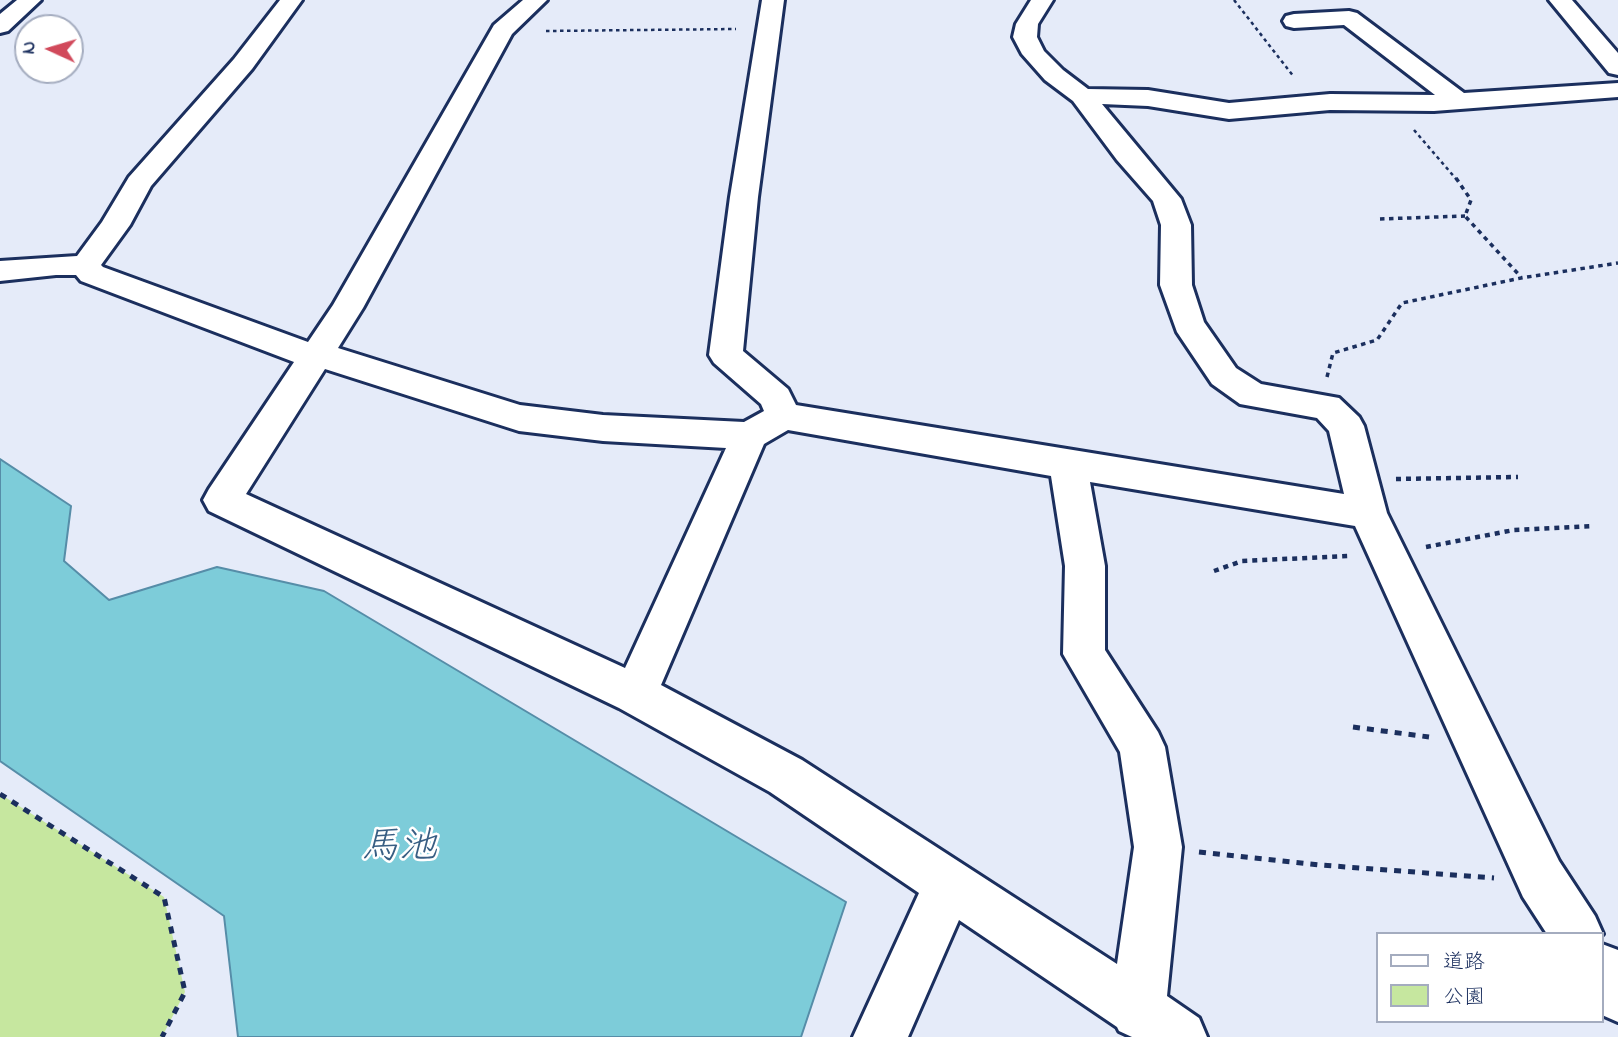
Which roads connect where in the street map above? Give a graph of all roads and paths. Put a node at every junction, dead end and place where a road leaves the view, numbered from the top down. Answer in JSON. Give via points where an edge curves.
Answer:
{"nodes":[{"id":1,"x":30,"y":0,"type":"edge"},
{"id":2,"x":291,"y":0,"type":"edge"},
{"id":3,"x":536,"y":0,"type":"edge"},
{"id":4,"x":773,"y":0,"type":"edge"},
{"id":5,"x":1042,"y":0,"type":"edge"},
{"id":6,"x":1234,"y":0,"type":"edge"},
{"id":7,"x":1560,"y":0,"type":"edge"},
{"id":8,"x":1341,"y":9,"type":"edge"},
{"id":9,"x":1294,"y":21,"type":"dead end"},
{"id":10,"x":0,"y":26,"type":"edge"},
{"id":11,"x":769,"y":29,"type":"junction"},
{"id":12,"x":502,"y":30,"type":"junction"},
{"id":13,"x":1618,"y":68,"type":"edge"},
{"id":14,"x":1618,"y":90,"type":"edge"},
{"id":15,"x":1083,"y":96,"type":"junction"},
{"id":16,"x":1458,"y":101,"type":"junction"},
{"id":17,"x":1323,"y":102,"type":"junction"},
{"id":18,"x":1393,"y":102,"type":"junction"},
{"id":19,"x":1465,"y":216,"type":"junction"},
{"id":20,"x":1380,"y":219,"type":"dead end"},
{"id":21,"x":1618,"y":263,"type":"edge"},
{"id":22,"x":85,"y":266,"type":"junction"},
{"id":23,"x":0,"y":271,"type":"edge"},
{"id":24,"x":1521,"y":278,"type":"junction"},
{"id":25,"x":315,"y":356,"type":"junction"},
{"id":26,"x":1327,"y":407,"type":"junction"},
{"id":27,"x":783,"y":416,"type":"junction"},
{"id":28,"x":750,"y":436,"type":"junction"},
{"id":29,"x":1068,"y":464,"type":"junction"},
{"id":30,"x":1518,"y":477,"type":"dead end"},
{"id":31,"x":1363,"y":492,"type":"junction"},
{"id":32,"x":635,"y":694,"type":"junction"},
{"id":33,"x":1353,"y":727,"type":"dead end"},
{"id":34,"x":1474,"y":734,"type":"junction"},
{"id":35,"x":0,"y":794,"type":"edge"},
{"id":36,"x":1158,"y":847,"type":"junction"},
{"id":37,"x":1543,"y":882,"type":"junction"},
{"id":38,"x":949,"y":883,"type":"junction"},
{"id":39,"x":1576,"y":932,"type":"edge"},
{"id":40,"x":1604,"y":973,"type":"edge"},
{"id":41,"x":1618,"y":995,"type":"edge"},
{"id":42,"x":1159,"y":1024,"type":"edge"},
{"id":43,"x":162,"y":1037,"type":"edge"},
{"id":44,"x":880,"y":1037,"type":"edge"}],
"edges":[{"from":1,"to":10,"type":"street"},
{"from":2,"to":22,"type":"street","via":[[243,64],[139,183]]},
{"from":3,"to":12,"type":"street"},
{"from":4,"to":11,"type":"street"},
{"from":5,"to":15,"type":"street","via":[[1027,24],[1025,37],[1054,75]]},
{"from":6,"to":17,"type":"path","via":[[1299,82]]},
{"from":7,"to":13,"type":"street"},
{"from":8,"to":9,"type":"street"},
{"from":8,"to":16,"type":"street"},
{"from":11,"to":12,"type":"path"},
{"from":11,"to":27,"type":"street","via":[[726,355],[776,398]]},
{"from":12,"to":25,"type":"street","via":[[347,308]]},
{"from":14,"to":16,"type":"street"},
{"from":15,"to":17,"type":"street","via":[[1148,98],[1228,111]]},
{"from":15,"to":26,"type":"street","via":[[1167,199],[1176,225],[1176,285],[1188,324],[1224,376],[1252,395]]},
{"from":16,"to":18,"type":"street"},
{"from":17,"to":18,"type":"street"},
{"from":18,"to":19,"type":"path","via":[[1463,186],[1471,200]]},
{"from":19,"to":20,"type":"path"},
{"from":19,"to":24,"type":"path"},
{"from":21,"to":24,"type":"path"},
{"from":22,"to":23,"type":"street"},
{"from":22,"to":25,"type":"street","via":[[92,274]]},
{"from":24,"to":26,"type":"path","via":[[1402,303],[1390,313],[1387,328],[1376,341],[1343,346],[1333,353],[1325,387]]},
{"from":25,"to":28,"type":"street","via":[[519,418]]},
{"from":25,"to":32,"type":"street","via":[[222,500]]},
{"from":26,"to":31,"type":"street","via":[[1346,426]]},
{"from":27,"to":28,"type":"street"},
{"from":27,"to":29,"type":"street"},
{"from":28,"to":32,"type":"street"},
{"from":29,"to":31,"type":"street"},
{"from":29,"to":36,"type":"street","via":[[1085,566],[1084,654],[1142,747]]},
{"from":30,"to":31,"type":"path","via":[[1386,478]]},
{"from":31,"to":34,"type":"street"},
{"from":32,"to":38,"type":"street","via":[[786,776]]},
{"from":33,"to":34,"type":"path","via":[[1422,737]]},
{"from":34,"to":37,"type":"street"},
{"from":35,"to":43,"type":"path","via":[[164,898],[185,992]]},
{"from":36,"to":37,"type":"path"},
{"from":36,"to":42,"type":"street"},
{"from":37,"to":39,"type":"street"},
{"from":38,"to":42,"type":"street"},
{"from":38,"to":44,"type":"street"},
{"from":40,"to":41,"type":"street"}]}
